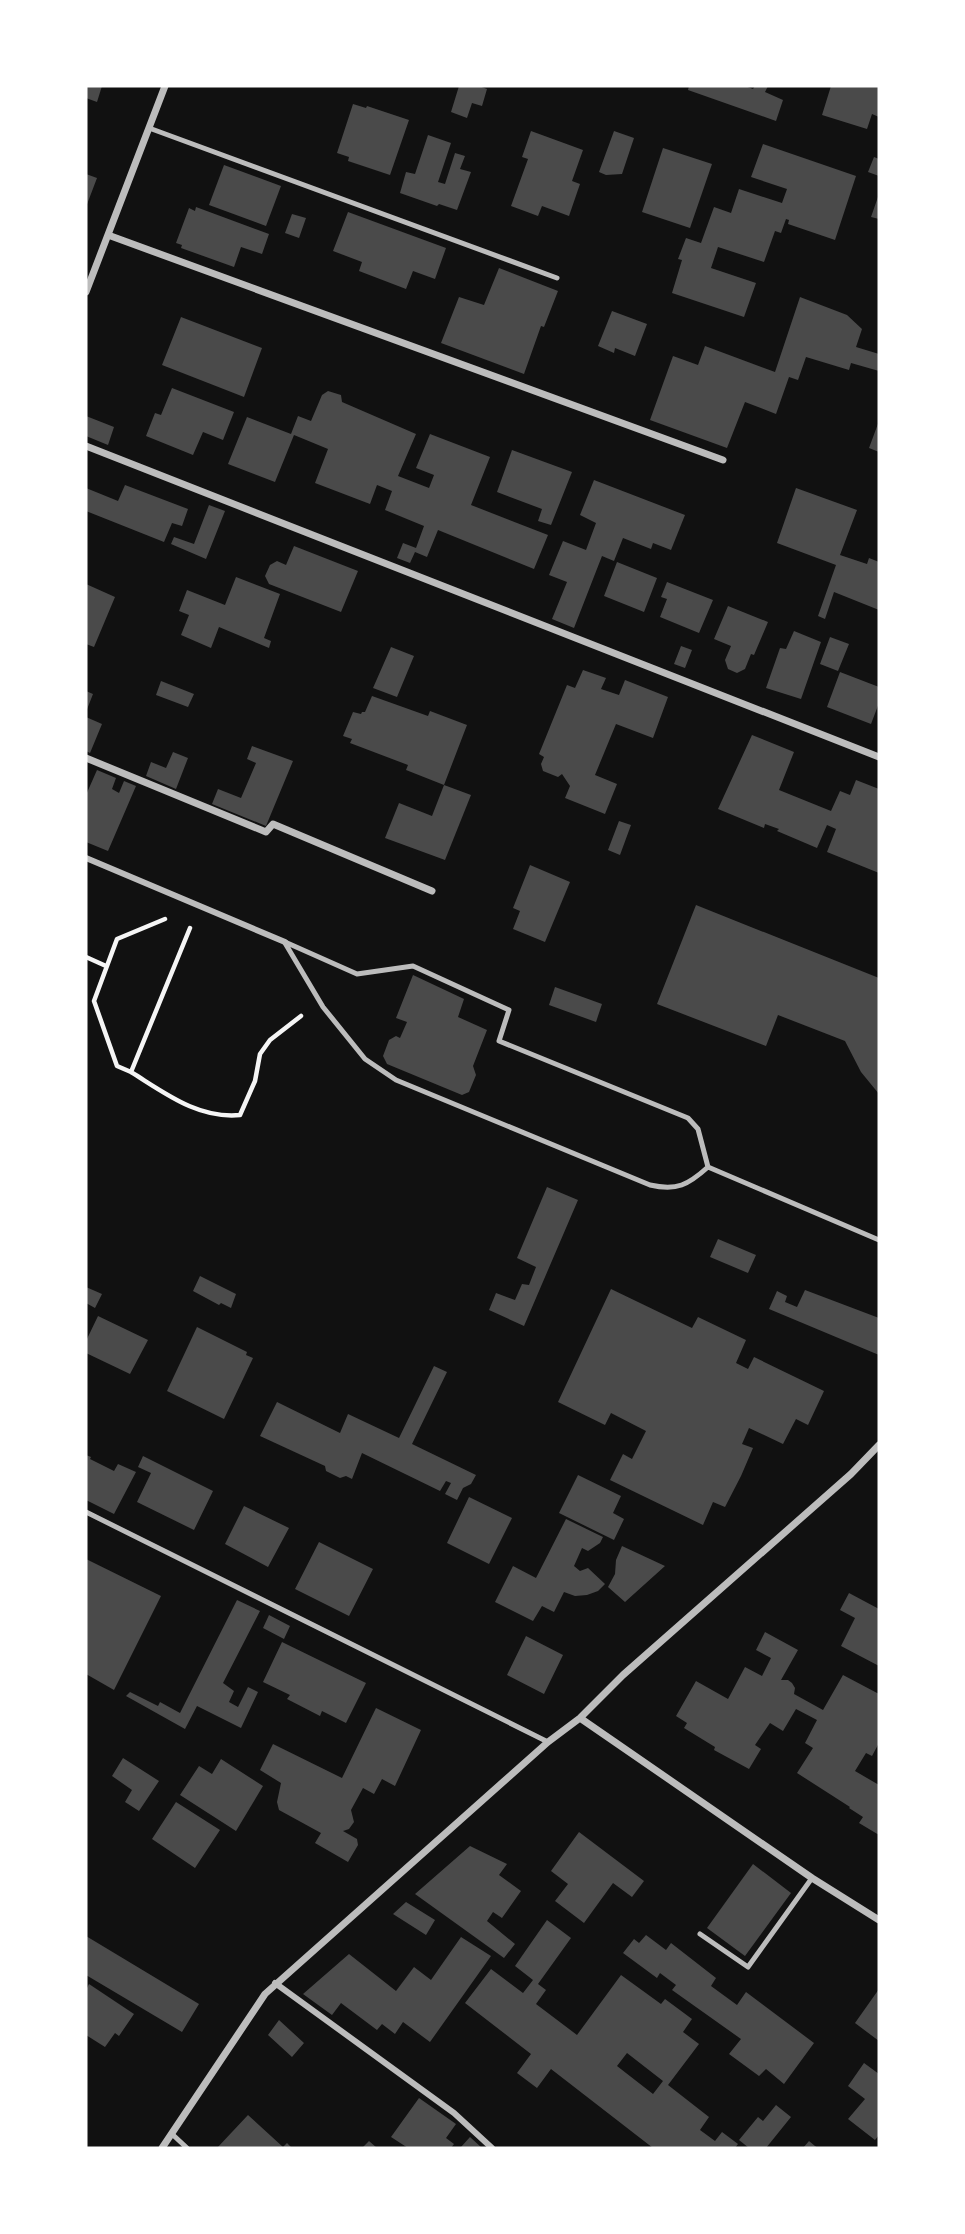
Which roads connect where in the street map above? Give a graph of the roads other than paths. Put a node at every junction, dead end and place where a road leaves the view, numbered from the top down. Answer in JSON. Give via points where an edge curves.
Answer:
{"nodes":[{"id":1,"x":164,"y":86,"type":"edge"},
{"id":2,"x":149,"y":128,"type":"junction"},
{"id":3,"x":108,"y":234,"type":"junction"},
{"id":4,"x":557,"y":278,"type":"dead end"},
{"id":5,"x":86,"y":292,"type":"edge"},
{"id":6,"x":86,"y":446,"type":"edge"},
{"id":7,"x":723,"y":460,"type":"dead end"},
{"id":8,"x":879,"y":757,"type":"edge"},
{"id":9,"x":86,"y":758,"type":"edge"},
{"id":10,"x":86,"y":858,"type":"edge"},
{"id":11,"x":432,"y":891,"type":"dead end"},
{"id":12,"x":285,"y":942,"type":"junction"},
{"id":13,"x":708,"y":1167,"type":"junction"},
{"id":14,"x":879,"y":1240,"type":"edge"},
{"id":15,"x":879,"y":1445,"type":"edge"},
{"id":16,"x":86,"y":1513,"type":"edge"},
{"id":17,"x":580,"y":1718,"type":"junction"},
{"id":18,"x":548,"y":1742,"type":"junction"},
{"id":19,"x":812,"y":1878,"type":"junction"},
{"id":20,"x":879,"y":1920,"type":"edge"},
{"id":21,"x":700,"y":1934,"type":"dead end"},
{"id":22,"x":275,"y":1983,"type":"junction"},
{"id":23,"x":172,"y":2134,"type":"junction"},
{"id":24,"x":162,"y":2148,"type":"edge"},
{"id":25,"x":187,"y":2148,"type":"edge"},
{"id":26,"x":492,"y":2148,"type":"edge"}],
"edges":[{"from":1,"to":2,"type":"street"},
{"from":2,"to":3,"type":"street"},
{"from":2,"to":4,"type":"lane"},
{"from":3,"to":5,"type":"street"},
{"from":3,"to":7,"type":"street"},
{"from":6,"to":8,"type":"street"},
{"from":9,"to":11,"type":"street","via":[[266,832],[273,824]]},
{"from":10,"to":12,"type":"street"},
{"from":12,"to":13,"type":"lane","via":[[314,995],[365,1059],[396,1080],[650,1185],[682,1186]]},
{"from":12,"to":13,"type":"lane","via":[[357,974],[413,966],[509,1010],[499,1041],[688,1118],[698,1129]]},
{"from":13,"to":14,"type":"lane"},
{"from":15,"to":17,"type":"street"},
{"from":16,"to":18,"type":"lane"},
{"from":17,"to":18,"type":"street"},
{"from":17,"to":19,"type":"street"},
{"from":18,"to":22,"type":"street"},
{"from":19,"to":20,"type":"street"},
{"from":19,"to":21,"type":"lane","via":[[748,1967]]},
{"from":22,"to":23,"type":"street"},
{"from":22,"to":26,"type":"street","via":[[454,2113]]},
{"from":23,"to":24,"type":"street"},
{"from":23,"to":25,"type":"lane"}]}
